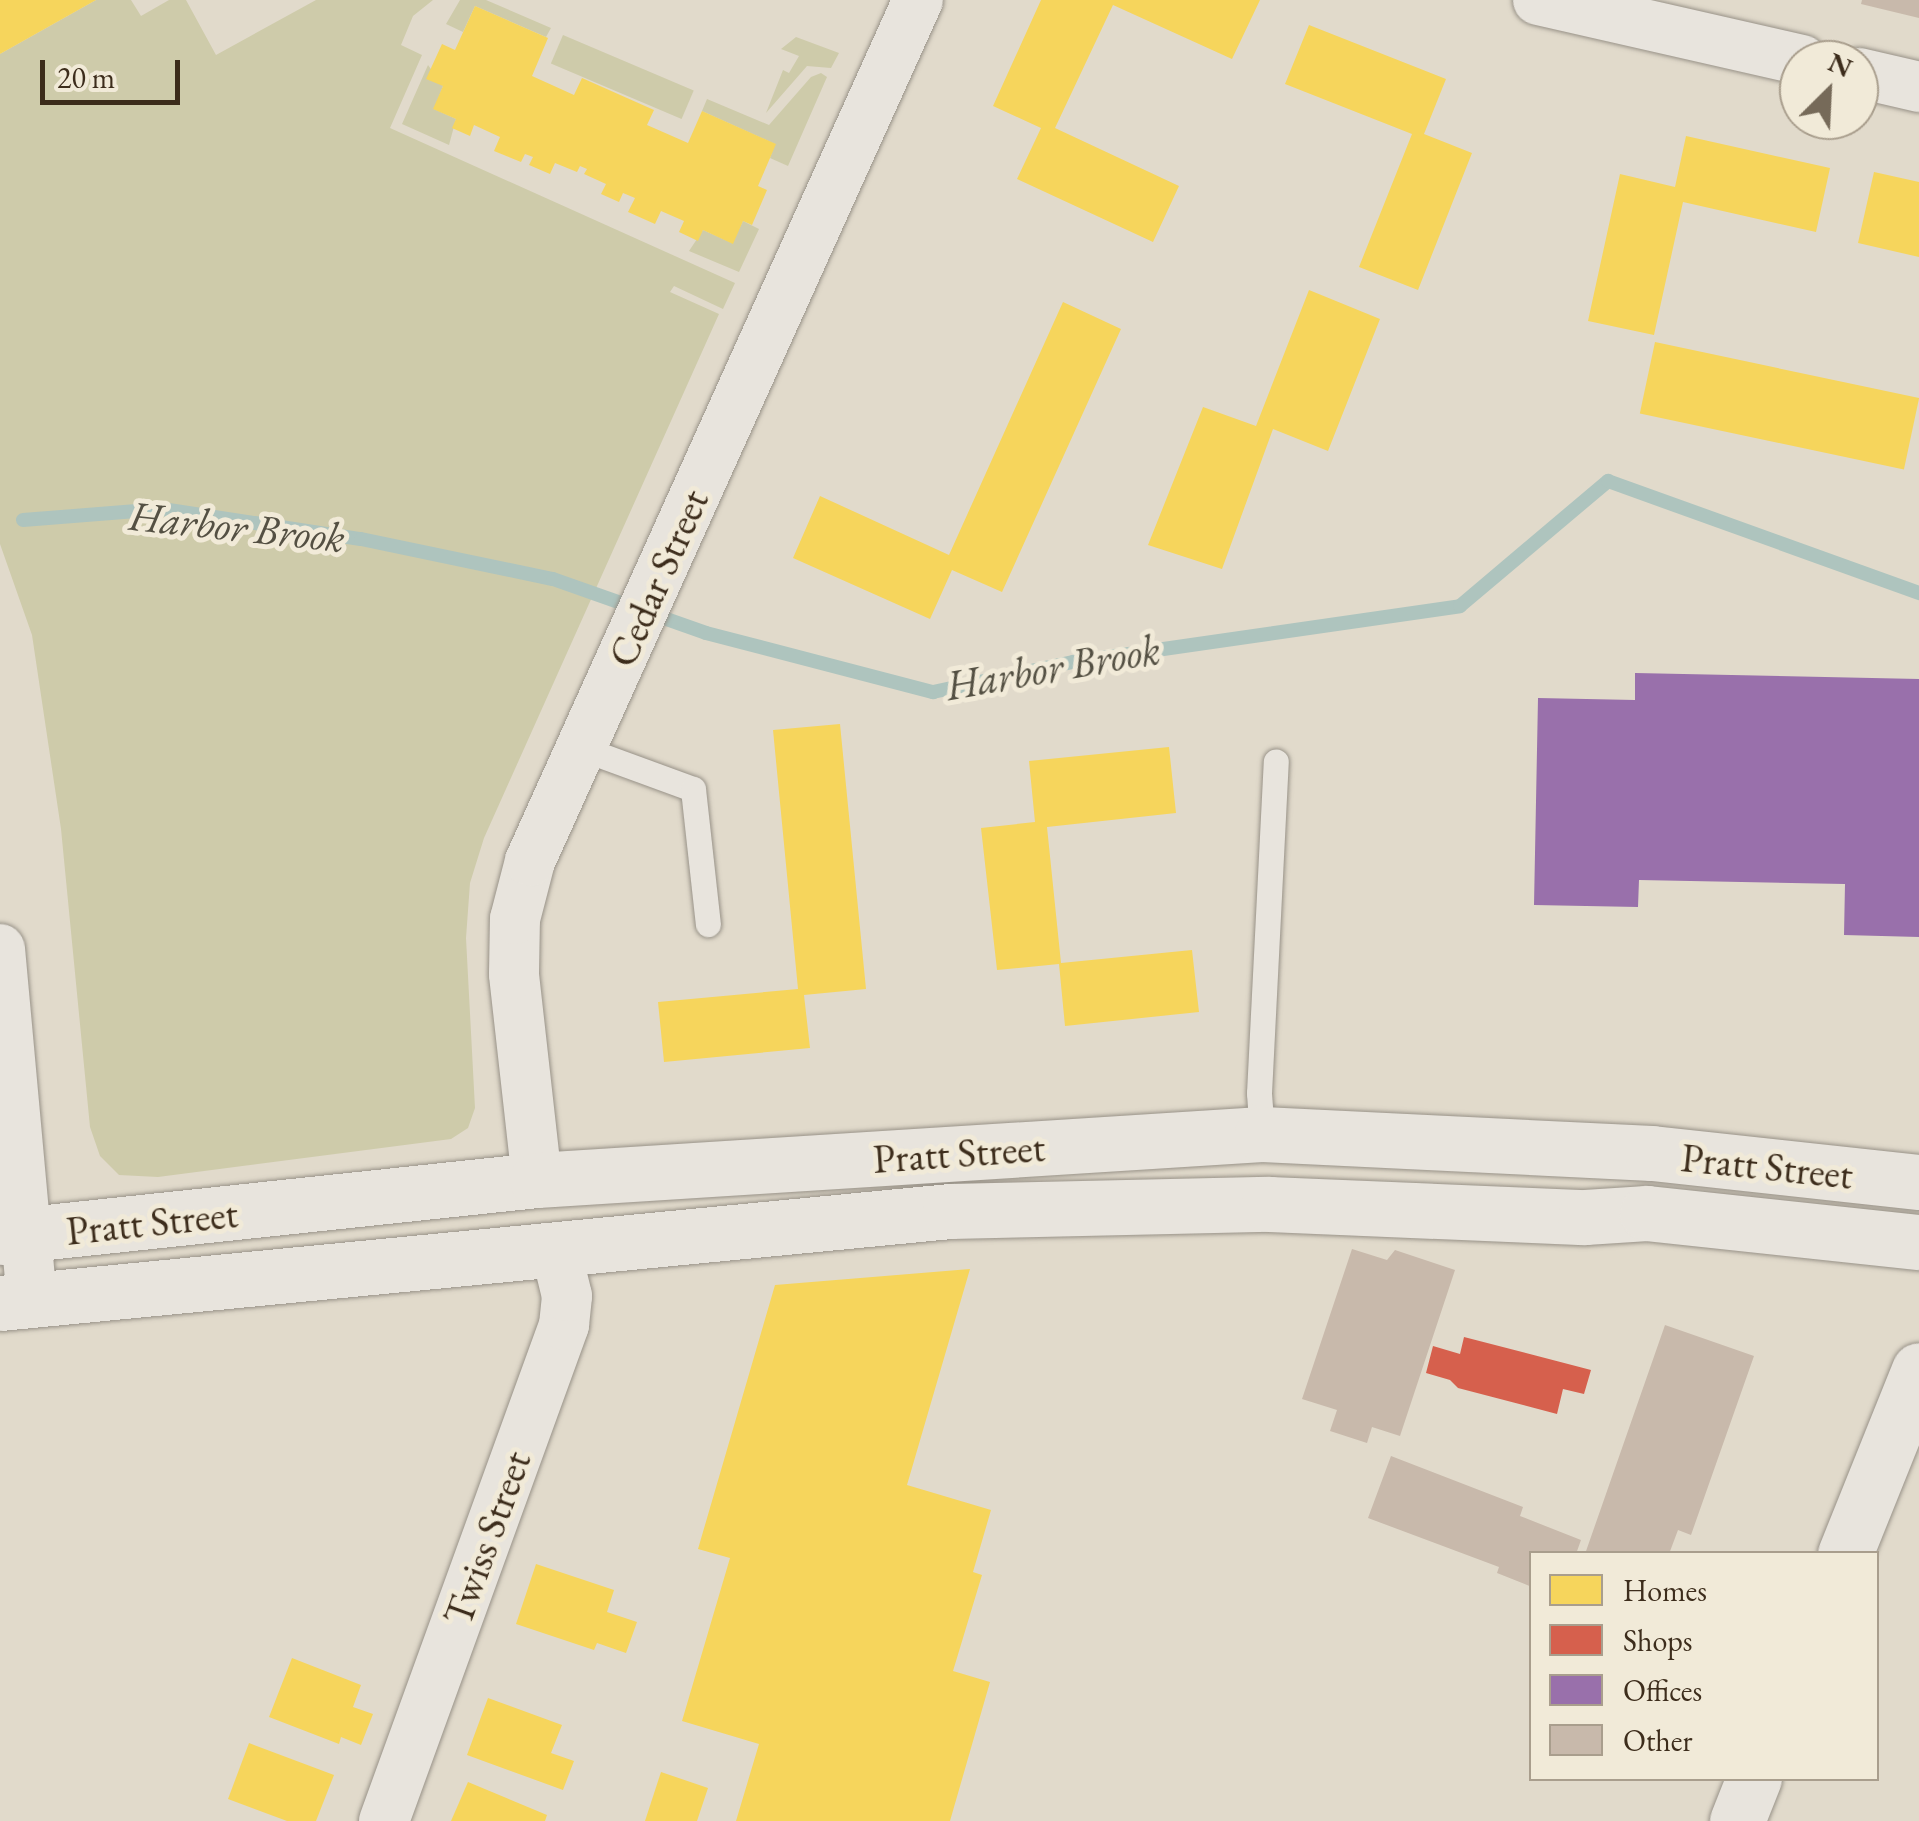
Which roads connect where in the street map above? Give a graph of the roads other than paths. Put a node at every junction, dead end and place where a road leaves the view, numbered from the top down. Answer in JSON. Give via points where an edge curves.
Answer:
{"nodes":[{"id":1,"x":918,"y":0,"type":"edge"},
{"id":2,"x":1538,"y":0,"type":"edge"},
{"id":3,"x":1779,"y":55,"type":"edge"},
{"id":4,"x":1879,"y":78,"type":"edge"},
{"id":5,"x":1919,"y":87,"type":"edge"},
{"id":6,"x":581,"y":748,"type":"junction"},
{"id":7,"x":1276,"y":761,"type":"dead end"},
{"id":8,"x":708,"y":924,"type":"dead end"},
{"id":9,"x":0,"y":949,"type":"edge"},
{"id":10,"x":1262,"y":1134,"type":"junction"},
{"id":11,"x":537,"y":1180,"type":"junction"},
{"id":12,"x":1919,"y":1182,"type":"edge"},
{"id":13,"x":12,"y":1236,"type":"edge"},
{"id":14,"x":1919,"y":1242,"type":"edge"},
{"id":15,"x":556,"y":1252,"type":"junction"},
{"id":16,"x":16,"y":1302,"type":"edge"},
{"id":17,"x":1919,"y":1370,"type":"edge"},
{"id":18,"x":1846,"y":1551,"type":"edge"},
{"id":19,"x":1753,"y":1781,"type":"edge"},
{"id":20,"x":384,"y":1821,"type":"edge"},
{"id":21,"x":1737,"y":1821,"type":"edge"}],
"edges":[{"from":1,"to":6,"type":"street","name":"Cedar Street"},
{"from":2,"to":3,"type":"street"},
{"from":4,"to":5,"type":"street"},
{"from":6,"to":8,"type":"lane","via":[[693,789]]},
{"from":6,"to":11,"type":"street","name":"Cedar Street","via":[[530,862],[515,919],[514,974]]},
{"from":7,"to":10,"type":"lane"},
{"from":9,"to":13,"type":"street"},
{"from":10,"to":11,"type":"street","name":"Pratt Street"},
{"from":10,"to":12,"type":"street","name":"Pratt Street","via":[[1652,1153]]},
{"from":11,"to":13,"type":"street","name":"Pratt Street"},
{"from":11,"to":15,"type":"street"},
{"from":13,"to":16,"type":"street"},
{"from":14,"to":15,"type":"street","name":"Pratt Street","via":[[1647,1212],[1586,1217],[1269,1204],[950,1211]]},
{"from":15,"to":16,"type":"street","name":"Pratt Street"},
{"from":15,"to":20,"type":"street","name":"Twiss Street","via":[[567,1296],[564,1325]]},
{"from":17,"to":18,"type":"street"},
{"from":19,"to":21,"type":"street"}]}
